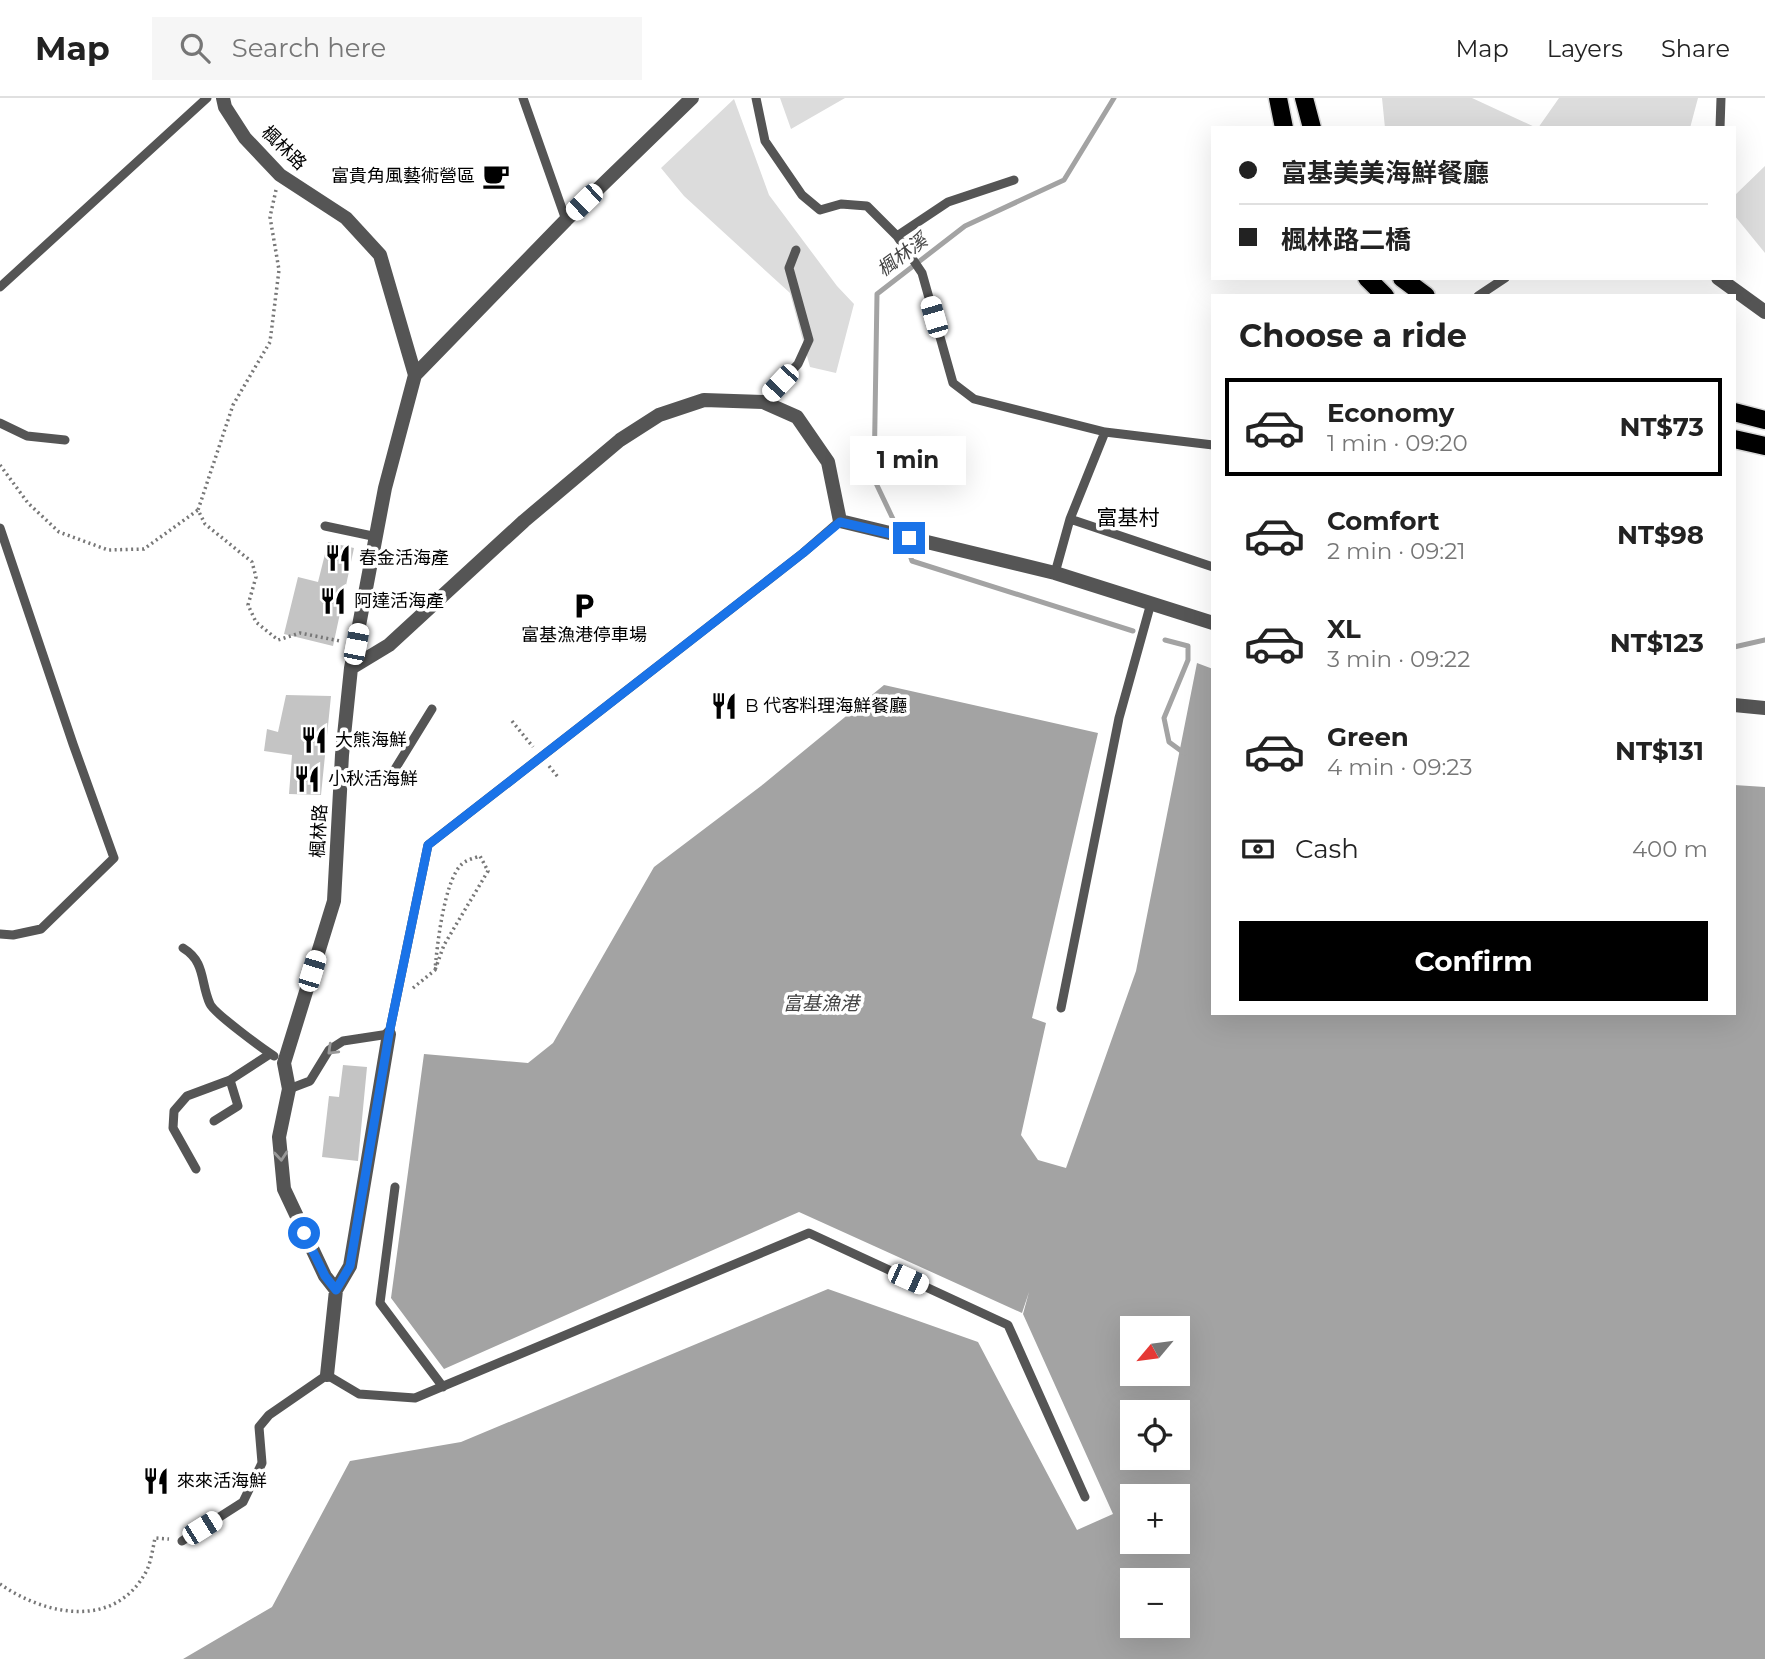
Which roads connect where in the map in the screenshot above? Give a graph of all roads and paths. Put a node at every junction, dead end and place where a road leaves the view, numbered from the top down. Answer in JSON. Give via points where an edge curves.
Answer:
{"nodes":[{"id":1,"x":207,"y":98,"type":"edge"},
{"id":2,"x":223,"y":98,"type":"edge"},
{"id":3,"x":523,"y":98,"type":"edge"},
{"id":4,"x":692,"y":98,"type":"edge"},
{"id":5,"x":756,"y":98,"type":"edge"},
{"id":6,"x":1278,"y":98,"type":"edge"},
{"id":7,"x":1304,"y":98,"type":"edge"},
{"id":8,"x":1721,"y":98,"type":"edge"},
{"id":9,"x":1284,"y":126,"type":"edge"},
{"id":10,"x":1311,"y":126,"type":"edge"},
{"id":11,"x":1720,"y":126,"type":"edge"},
{"id":12,"x":280,"y":175,"type":"junction"},
{"id":13,"x":1014,"y":180,"type":"dead end"},
{"id":14,"x":566,"y":220,"type":"junction"},
{"id":15,"x":897,"y":236,"type":"junction"},
{"id":16,"x":796,"y":250,"type":"dead end"},
{"id":17,"x":1369,"y":280,"type":"edge"},
{"id":18,"x":1405,"y":280,"type":"edge"},
{"id":19,"x":1502,"y":280,"type":"edge"},
{"id":20,"x":1721,"y":280,"type":"edge"},
{"id":21,"x":0,"y":288,"type":"edge"},
{"id":22,"x":1383,"y":294,"type":"edge"},
{"id":23,"x":1423,"y":294,"type":"edge"},
{"id":24,"x":1481,"y":294,"type":"edge"},
{"id":25,"x":1765,"y":312,"type":"edge"},
{"id":26,"x":415,"y":375,"type":"junction"},
{"id":27,"x":763,"y":402,"type":"junction"},
{"id":28,"x":1736,"y":413,"type":"edge"},
{"id":29,"x":1765,"y":420,"type":"edge"},
{"id":30,"x":0,"y":423,"type":"edge"},
{"id":31,"x":1105,"y":432,"type":"junction"},
{"id":32,"x":1736,"y":439,"type":"edge"},
{"id":33,"x":65,"y":440,"type":"dead end"},
{"id":34,"x":1211,"y":445,"type":"edge"},
{"id":35,"x":1765,"y":446,"type":"edge"},
{"id":36,"x":0,"y":465,"type":"edge"},
{"id":37,"x":198,"y":510,"type":"junction"},
{"id":38,"x":1070,"y":519,"type":"junction"},
{"id":39,"x":840,"y":522,"type":"junction"},
{"id":40,"x":325,"y":526,"type":"dead end"},
{"id":41,"x":0,"y":528,"type":"edge"},
{"id":42,"x":377,"y":537,"type":"junction"},
{"id":43,"x":1211,"y":566,"type":"edge"},
{"id":44,"x":1055,"y":573,"type":"junction"},
{"id":45,"x":1151,"y":603,"type":"junction"},
{"id":46,"x":1211,"y":622,"type":"edge"},
{"id":47,"x":356,"y":644,"type":"junction"},
{"id":48,"x":351,"y":668,"type":"junction"},
{"id":49,"x":1736,"y":705,"type":"edge"},
{"id":50,"x":1765,"y":708,"type":"edge"},
{"id":51,"x":432,"y":709,"type":"dead end"},
{"id":52,"x":387,"y":782,"type":"dead end"},
{"id":53,"x":0,"y":934,"type":"edge"},
{"id":54,"x":183,"y":948,"type":"dead end"},
{"id":55,"x":435,"y":970,"type":"junction"},
{"id":56,"x":396,"y":1003,"type":"junction"},
{"id":57,"x":1061,"y":1008,"type":"dead end"},
{"id":58,"x":389,"y":1034,"type":"junction"},
{"id":59,"x":270,"y":1054,"type":"junction"},
{"id":60,"x":284,"y":1063,"type":"junction"},
{"id":61,"x":230,"y":1080,"type":"junction"},
{"id":62,"x":289,"y":1088,"type":"junction"},
{"id":63,"x":214,"y":1121,"type":"dead end"},
{"id":64,"x":196,"y":1169,"type":"dead end"},
{"id":65,"x":396,"y":1187,"type":"dead end"},
{"id":66,"x":336,"y":1290,"type":"junction"},
{"id":67,"x":327,"y":1375,"type":"junction"},
{"id":68,"x":443,"y":1387,"type":"junction"},
{"id":69,"x":1084,"y":1497,"type":"dead end"},
{"id":70,"x":182,"y":1541,"type":"joint"},
{"id":71,"x":0,"y":1584,"type":"edge"}],
"edges":[{"from":1,"to":21,"type":"lane"},
{"from":2,"to":12,"type":"street","name":"楓林路","via":[[245,138]]},
{"from":3,"to":14,"type":"lane"},
{"from":4,"to":14,"type":"street"},
{"from":5,"to":15,"type":"lane","via":[[765,141],[802,195],[820,210],[841,204],[867,206]]},
{"from":6,"to":9,"type":"main road"},
{"from":7,"to":10,"type":"main road"},
{"from":8,"to":11,"type":"lane"},
{"from":12,"to":26,"type":"street","name":"楓林路","via":[[346,218],[380,255]]},
{"from":12,"to":37,"type":"path","via":[[270,217],[279,270],[270,342],[233,405]]},
{"from":13,"to":15,"type":"lane","via":[[948,202]]},
{"from":14,"to":26,"type":"street"},
{"from":15,"to":31,"type":"lane","via":[[922,273],[954,383],[974,399]]},
{"from":16,"to":27,"type":"lane","via":[[789,268],[809,340],[798,364]]},
{"from":17,"to":22,"type":"main road"},
{"from":18,"to":23,"type":"main road"},
{"from":19,"to":24,"type":"lane"},
{"from":20,"to":25,"type":"street"},
{"from":26,"to":42,"type":"street","name":"楓林路"},
{"from":27,"to":39,"type":"street","via":[[797,417],[828,462]]},
{"from":27,"to":48,"type":"street","via":[[704,400],[659,415],[620,440],[389,645]]},
{"from":28,"to":29,"type":"main road"},
{"from":30,"to":33,"type":"lane","via":[[27,436]]},
{"from":31,"to":34,"type":"lane"},
{"from":31,"to":38,"type":"lane"},
{"from":32,"to":35,"type":"main road"},
{"from":36,"to":37,"type":"path","via":[[28,503],[59,532],[108,550],[144,549]]},
{"from":37,"to":47,"type":"path","via":[[205,524],[252,562],[256,577],[248,605],[256,622],[278,640],[300,634]]},
{"from":38,"to":43,"type":"lane"},
{"from":38,"to":44,"type":"lane"},
{"from":39,"to":44,"type":"street"},
{"from":39,"to":56,"type":"lane","via":[[428,845]]},
{"from":40,"to":42,"type":"lane"},
{"from":41,"to":53,"type":"lane","via":[[114,858],[41,929]]},
{"from":42,"to":47,"type":"street","name":"楓林路"},
{"from":44,"to":45,"type":"street"},
{"from":45,"to":46,"type":"street"},
{"from":45,"to":57,"type":"lane","via":[[1119,718]]},
{"from":47,"to":48,"type":"street","name":"楓林路"},
{"from":48,"to":60,"type":"street","name":"楓林路","via":[[334,901]]},
{"from":49,"to":50,"type":"street"},
{"from":51,"to":52,"type":"lane"},
{"from":54,"to":59,"type":"lane","via":[[193,954],[202,970],[211,1007]]},
{"from":55,"to":55,"type":"path","via":[[438,931],[453,879],[461,864],[480,856],[488,871],[444,945]]},
{"from":55,"to":56,"type":"path"},
{"from":56,"to":58,"type":"lane"},
{"from":58,"to":62,"type":"lane","one_way":true,"via":[[343,1041],[329,1050],[310,1081]]},
{"from":58,"to":66,"type":"street","via":[[350,1266]]},
{"from":59,"to":60,"type":"lane"},
{"from":59,"to":61,"type":"lane"},
{"from":60,"to":62,"type":"street","name":"楓林路"},
{"from":61,"to":63,"type":"lane","via":[[238,1106]]},
{"from":61,"to":64,"type":"lane","via":[[187,1096],[174,1111],[173,1128]]},
{"from":62,"to":66,"type":"street","name":"楓林路","one_way":true,"via":[[279,1137],[284,1189]]},
{"from":65,"to":68,"type":"lane","via":[[380,1303]]},
{"from":66,"to":67,"type":"street"},
{"from":67,"to":68,"type":"lane","via":[[359,1394],[415,1398]]},
{"from":67,"to":70,"type":"lane","via":[[259,1427],[262,1463],[243,1502]]},
{"from":68,"to":69,"type":"lane","via":[[809,1233],[1008,1325]]},
{"from":70,"to":71,"type":"path","via":[[155,1538],[147,1569],[130,1591],[104,1608],[69,1613],[34,1604]]}]}
